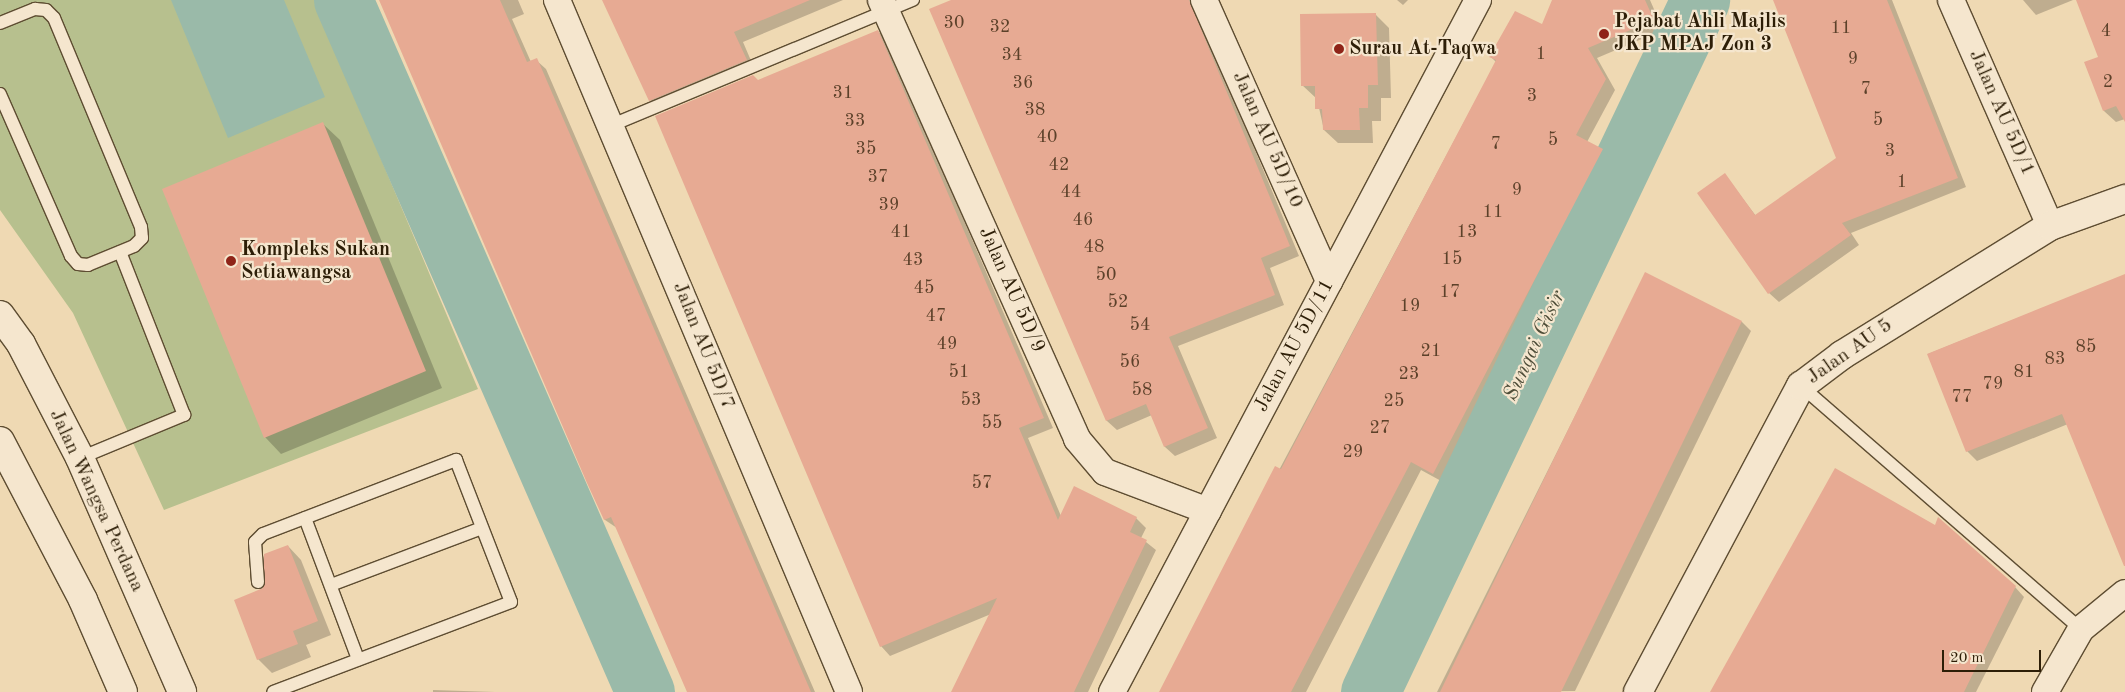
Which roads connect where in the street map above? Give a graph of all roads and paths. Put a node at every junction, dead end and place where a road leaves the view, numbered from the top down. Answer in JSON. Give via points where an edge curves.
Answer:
{"nodes":[{"id":1,"x":557,"y":0,"type":"edge"},
{"id":2,"x":913,"y":0,"type":"edge"},
{"id":3,"x":1204,"y":0,"type":"edge"},
{"id":4,"x":1478,"y":0,"type":"edge"},
{"id":5,"x":1951,"y":0,"type":"edge"},
{"id":6,"x":884,"y":6,"type":"edge"},
{"id":7,"x":0,"y":23,"type":"edge"},
{"id":8,"x":0,"y":94,"type":"edge"},
{"id":9,"x":612,"y":125,"type":"junction"},
{"id":10,"x":2125,"y":198,"type":"edge"},
{"id":11,"x":2050,"y":226,"type":"junction"},
{"id":12,"x":120,"y":252,"type":"junction"},
{"id":13,"x":1329,"y":281,"type":"junction"},
{"id":14,"x":0,"y":315,"type":"edge"},
{"id":15,"x":1802,"y":386,"type":"junction"},
{"id":16,"x":0,"y":441,"type":"edge"},
{"id":17,"x":80,"y":458,"type":"junction"},
{"id":18,"x":1208,"y":510,"type":"junction"},
{"id":19,"x":305,"y":518,"type":"junction"},
{"id":20,"x":482,"y":528,"type":"junction"},
{"id":21,"x":258,"y":582,"type":"dead end"},
{"id":22,"x":331,"y":585,"type":"junction"},
{"id":23,"x":2125,"y":593,"type":"edge"},
{"id":24,"x":2081,"y":629,"type":"junction"},
{"id":25,"x":358,"y":660,"type":"junction"},
{"id":26,"x":123,"y":692,"type":"edge"},
{"id":27,"x":182,"y":692,"type":"edge"},
{"id":28,"x":273,"y":692,"type":"edge"},
{"id":29,"x":848,"y":692,"type":"edge"},
{"id":30,"x":1112,"y":692,"type":"edge"},
{"id":31,"x":1638,"y":692,"type":"edge"},
{"id":32,"x":2045,"y":692,"type":"edge"}],
"edges":[{"from":1,"to":9,"type":"street","name":"Jalan AU 5D/7"},
{"from":2,"to":6,"type":"lane"},
{"from":3,"to":13,"type":"street","name":"Jalan AU 5D/10"},
{"from":4,"to":13,"type":"street","name":"Jalan AU 5D/11"},
{"from":5,"to":11,"type":"street","name":"Jalan AU 5D/1"},
{"from":6,"to":9,"type":"lane"},
{"from":6,"to":18,"type":"street","name":"Jalan AU 5D/9","via":[[1077,439],[1105,472]]},
{"from":7,"to":12,"type":"lane","via":[[35,9],[46,10],[54,18],[142,227],[142,238]]},
{"from":8,"to":12,"type":"lane","via":[[71,256],[78,264],[88,265]]},
{"from":9,"to":29,"type":"street","name":"Jalan AU 5D/7"},
{"from":10,"to":11,"type":"main road","name":"Jalan AU 5"},
{"from":11,"to":15,"type":"main road","name":"Jalan AU 5","via":[[1842,355]]},
{"from":12,"to":17,"type":"lane","via":[[184,415]]},
{"from":13,"to":18,"type":"street","name":"Jalan AU 5D/11"},
{"from":14,"to":17,"type":"main road","name":"Jalan Wangsa Perdana","via":[[21,344]]},
{"from":15,"to":24,"type":"lane"},
{"from":15,"to":31,"type":"main road","name":"Jalan AU 5"},
{"from":16,"to":26,"type":"main road","via":[[82,600]]},
{"from":17,"to":27,"type":"main road","name":"Jalan Wangsa Perdana"},
{"from":18,"to":30,"type":"street","name":"Jalan AU 5D/11"},
{"from":19,"to":20,"type":"lane","via":[[456,460]]},
{"from":19,"to":21,"type":"lane","via":[[264,534],[255,542]]},
{"from":19,"to":22,"type":"lane"},
{"from":20,"to":22,"type":"lane"},
{"from":20,"to":25,"type":"lane","via":[[511,602]]},
{"from":22,"to":25,"type":"lane"},
{"from":23,"to":24,"type":"street"},
{"from":24,"to":32,"type":"street"},
{"from":25,"to":28,"type":"lane"}]}
